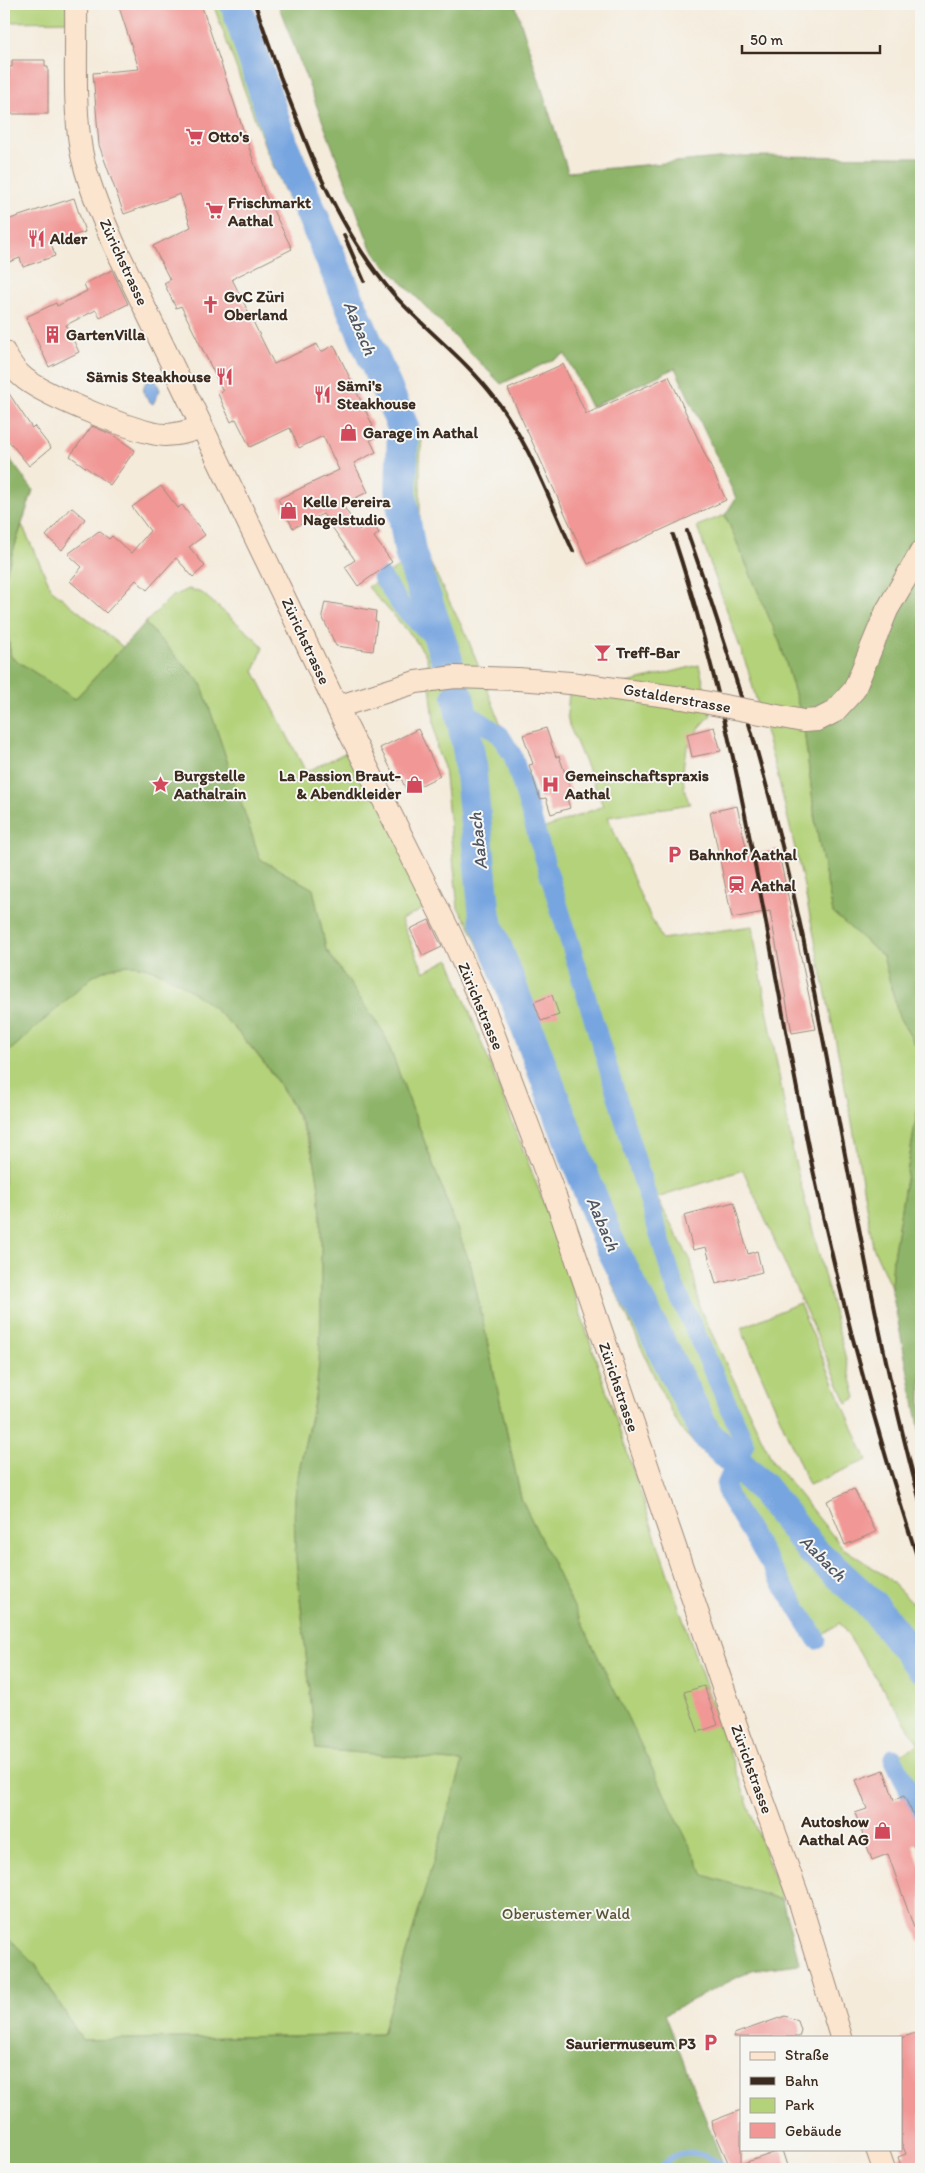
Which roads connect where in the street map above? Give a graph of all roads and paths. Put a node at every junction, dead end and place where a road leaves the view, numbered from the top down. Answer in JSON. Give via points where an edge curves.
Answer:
{"nodes":[{"id":1,"x":76,"y":4,"type":"edge"},
{"id":2,"x":4,"y":352,"type":"edge"},
{"id":3,"x":202,"y":426,"type":"junction"},
{"id":4,"x":921,"y":552,"type":"edge"},
{"id":5,"x":337,"y":707,"type":"junction"},
{"id":6,"x":841,"y":2036,"type":"edge"},
{"id":7,"x":878,"y":2150,"type":"edge"},
{"id":8,"x":884,"y":2169,"type":"edge"}],
"edges":[{"from":1,"to":3,"type":"main road","name":"Zürichstrasse","via":[[81,152],[114,244]]},
{"from":2,"to":3,"type":"main road","via":[[16,371],[36,386],[144,432],[167,435]]},
{"from":3,"to":5,"type":"main road","name":"Zürichstrasse"},
{"from":4,"to":5,"type":"main road","name":"Gstalderstrasse","bridge":true,"via":[[887,610],[854,690],[834,712],[818,720],[803,721],[683,698],[509,678],[455,677],[416,682]]},
{"from":5,"to":6,"type":"main road","name":"Zürichstrasse","via":[[450,933],[506,1066],[556,1199],[740,1738],[798,1896]]},
{"from":7,"to":8,"type":"main road"}]}
